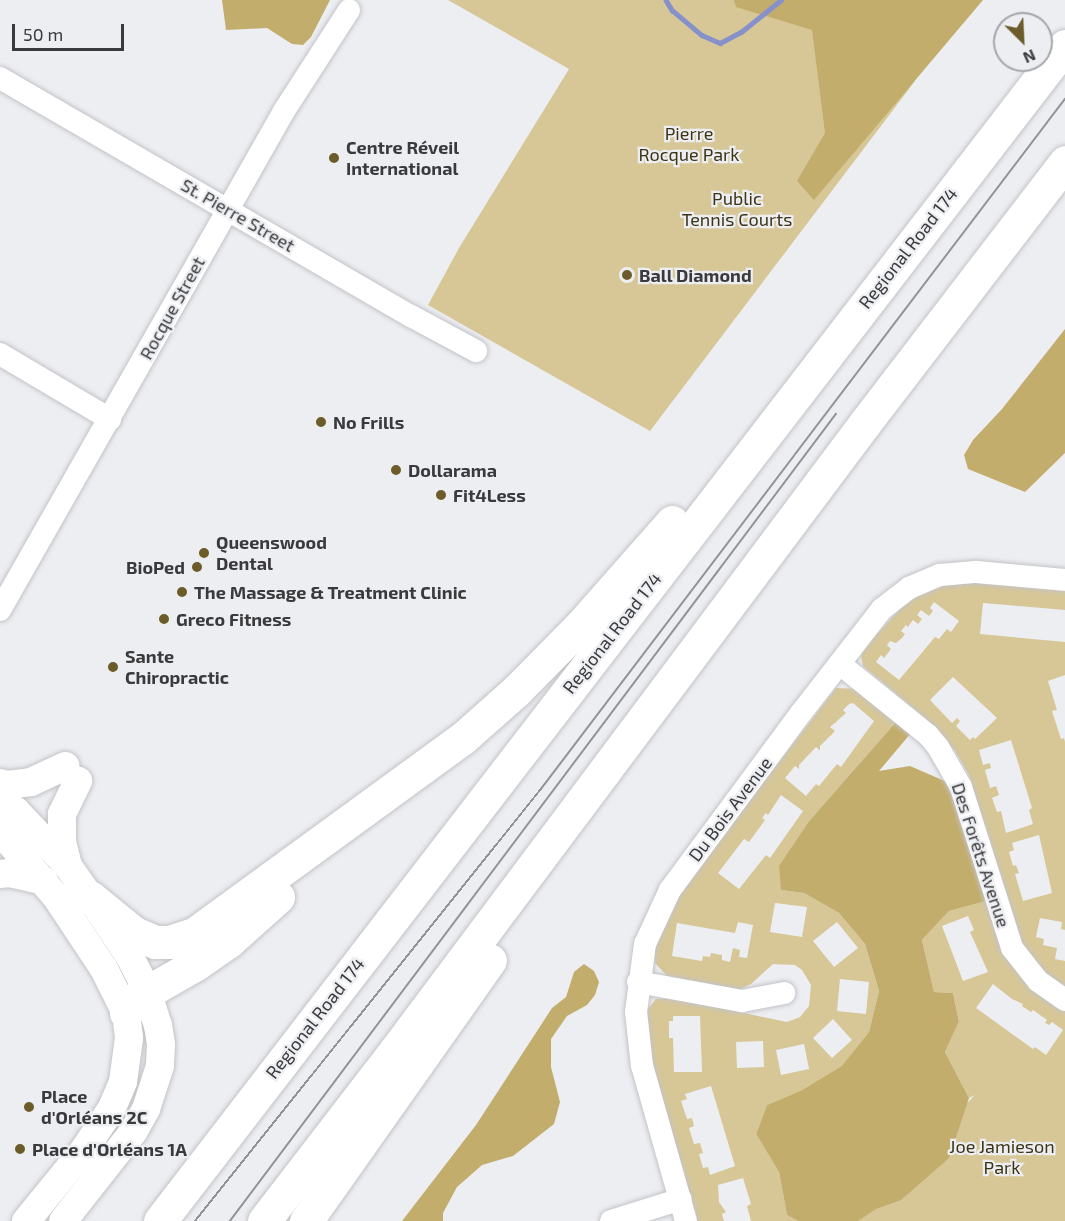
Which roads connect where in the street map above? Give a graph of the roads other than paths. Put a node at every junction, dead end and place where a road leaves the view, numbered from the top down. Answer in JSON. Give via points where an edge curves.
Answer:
{"nodes":[{"id":1,"x":349,"y":10,"type":"dead end"},
{"id":2,"x":1065,"y":46,"type":"edge"},
{"id":3,"x":0,"y":78,"type":"edge"},
{"id":4,"x":1004,"y":124,"type":"junction"},
{"id":5,"x":1065,"y":162,"type":"edge"},
{"id":6,"x":228,"y":209,"type":"junction"},
{"id":7,"x":476,"y":351,"type":"dead end"},
{"id":8,"x":0,"y":354,"type":"edge"},
{"id":9,"x":110,"y":419,"type":"junction"},
{"id":10,"x":865,"y":423,"type":"junction"},
{"id":11,"x":1065,"y":580,"type":"edge"},
{"id":12,"x":1,"y":610,"type":"edge"},
{"id":13,"x":840,"y":664,"type":"junction"},
{"id":14,"x":0,"y":783,"type":"edge"},
{"id":15,"x":402,"y":786,"type":"junction"},
{"id":16,"x":0,"y":799,"type":"edge"},
{"id":17,"x":0,"y":831,"type":"edge"},
{"id":18,"x":0,"y":874,"type":"edge"},
{"id":19,"x":56,"y":874,"type":"junction"},
{"id":20,"x":90,"y":897,"type":"junction"},
{"id":21,"x":638,"y":982,"type":"junction"},
{"id":22,"x":784,"y":993,"type":"dead end"},
{"id":23,"x":1065,"y":1000,"type":"edge"},
{"id":24,"x":136,"y":1002,"type":"junction"},
{"id":25,"x":395,"y":1051,"type":"junction"},
{"id":26,"x":681,"y":1199,"type":"junction"},
{"id":27,"x":26,"y":1221,"type":"edge"},
{"id":28,"x":63,"y":1221,"type":"edge"},
{"id":29,"x":160,"y":1221,"type":"edge"},
{"id":30,"x":264,"y":1221,"type":"edge"},
{"id":31,"x":273,"y":1221,"type":"edge"},
{"id":32,"x":306,"y":1221,"type":"edge"},
{"id":33,"x":610,"y":1221,"type":"edge"},
{"id":34,"x":686,"y":1221,"type":"edge"}],
"edges":[{"from":1,"to":6,"type":"street","name":"Rocque Street","via":[[284,111]]},
{"from":2,"to":4,"type":"highway","name":"Regional Road 174"},
{"from":3,"to":6,"type":"street","name":"St. Pierre Street"},
{"from":4,"to":15,"type":"highway","via":[[812,366],[582,624],[481,722]]},
{"from":4,"to":29,"type":"highway","name":"Regional Road 174"},
{"from":5,"to":10,"type":"highway"},
{"from":6,"to":7,"type":"street","name":"St. Pierre Street"},
{"from":6,"to":9,"type":"street","name":"Rocque Street"},
{"from":8,"to":9,"type":"street"},
{"from":9,"to":12,"type":"street","name":"Rocque Street"},
{"from":10,"to":25,"type":"highway"},
{"from":10,"to":32,"type":"highway"},
{"from":11,"to":13,"type":"street","name":"Du Bois Avenue","via":[[976,572],[940,575],[909,588],[882,609]]},
{"from":13,"to":21,"type":"street","name":"Du Bois Avenue","via":[[670,890],[645,944]]},
{"from":13,"to":23,"type":"street","name":"Des Forêts Avenue","via":[[938,747],[961,787],[1012,948],[1038,981]]},
{"from":14,"to":19,"type":"main road","via":[[31,782],[72,773],[62,814]]},
{"from":15,"to":20,"type":"highway","via":[[182,939],[155,942],[134,933]]},
{"from":15,"to":24,"type":"highway","via":[[228,941]]},
{"from":16,"to":19,"type":"main road","via":[[16,812]]},
{"from":17,"to":19,"type":"main road"},
{"from":18,"to":19,"type":"main road"},
{"from":19,"to":20,"type":"main road"},
{"from":19,"to":24,"type":"main road","via":[[112,981]]},
{"from":20,"to":24,"type":"main road","via":[[130,957]]},
{"from":21,"to":22,"type":"street","via":[[742,1001]]},
{"from":21,"to":26,"type":"street","name":"Du Bois Avenue","via":[[636,1012],[642,1066]]},
{"from":24,"to":27,"type":"main road","via":[[123,1082],[112,1108],[84,1150]]},
{"from":24,"to":28,"type":"main road","via":[[161,1045],[156,1086],[133,1132]]},
{"from":25,"to":30,"type":"highway"},
{"from":25,"to":31,"type":"highway","via":[[342,1130]]},
{"from":26,"to":33,"type":"street"},
{"from":26,"to":34,"type":"street","name":"Du Bois Avenue"}]}
